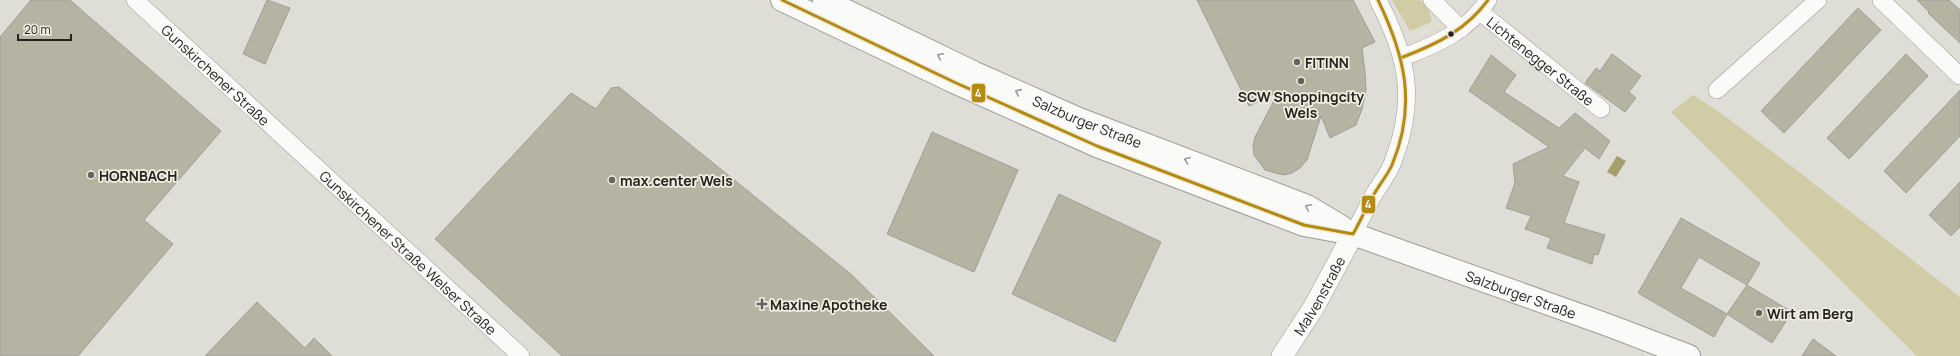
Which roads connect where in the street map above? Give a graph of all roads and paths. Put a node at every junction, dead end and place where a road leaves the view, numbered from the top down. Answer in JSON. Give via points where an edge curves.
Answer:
{"nodes":[{"id":1,"x":135,"y":0,"type":"edge"},
{"id":2,"x":782,"y":0,"type":"edge"},
{"id":3,"x":824,"y":0,"type":"edge"},
{"id":4,"x":1378,"y":0,"type":"edge"},
{"id":5,"x":1432,"y":0,"type":"edge"},
{"id":6,"x":1818,"y":0,"type":"edge"},
{"id":7,"x":1881,"y":0,"type":"edge"},
{"id":8,"x":1484,"y":6,"type":"edge"},
{"id":9,"x":1461,"y":29,"type":"junction"},
{"id":10,"x":1403,"y":57,"type":"junction"},
{"id":11,"x":1960,"y":76,"type":"edge"},
{"id":12,"x":1717,"y":90,"type":"dead end"},
{"id":13,"x":1601,"y":109,"type":"dead end"},
{"id":14,"x":295,"y":150,"type":"joint"},
{"id":15,"x":1353,"y":234,"type":"junction"},
{"id":16,"x":521,"y":356,"type":"edge"},
{"id":17,"x":1282,"y":356,"type":"edge"},
{"id":18,"x":1689,"y":356,"type":"edge"}],
"edges":[{"from":1,"to":14,"type":"street","name":"Gunskirchener Straße"},
{"from":2,"to":15,"type":"main road","name":"Salzburger Straße","via":[[1039,122],[1097,146],[1304,225]]},
{"from":15,"to":3,"type":"main road","name":"Salzburger Straße","one_way":true,"via":[[1308,206],[1079,119],[975,73]]},
{"from":4,"to":10,"type":"street"},
{"from":5,"to":9,"type":"street"},
{"from":6,"to":12,"type":"street"},
{"from":7,"to":11,"type":"street"},
{"from":8,"to":9,"type":"street","name":"Lichtenegger Straße"},
{"from":8,"to":13,"type":"street","name":"Lichtenegger Straße"},
{"from":9,"to":10,"type":"street","name":"Lichtenegger Straße","via":[[1440,43]]},
{"from":10,"to":15,"type":"street","via":[[1407,105],[1403,129],[1394,160]]},
{"from":14,"to":16,"type":"street","name":"Gunskirchener Straße Welser Straße"},
{"from":15,"to":17,"type":"street","name":"Malvenstraße","via":[[1314,307]]},
{"from":15,"to":18,"type":"main road","name":"Salzburger Straße"}]}
